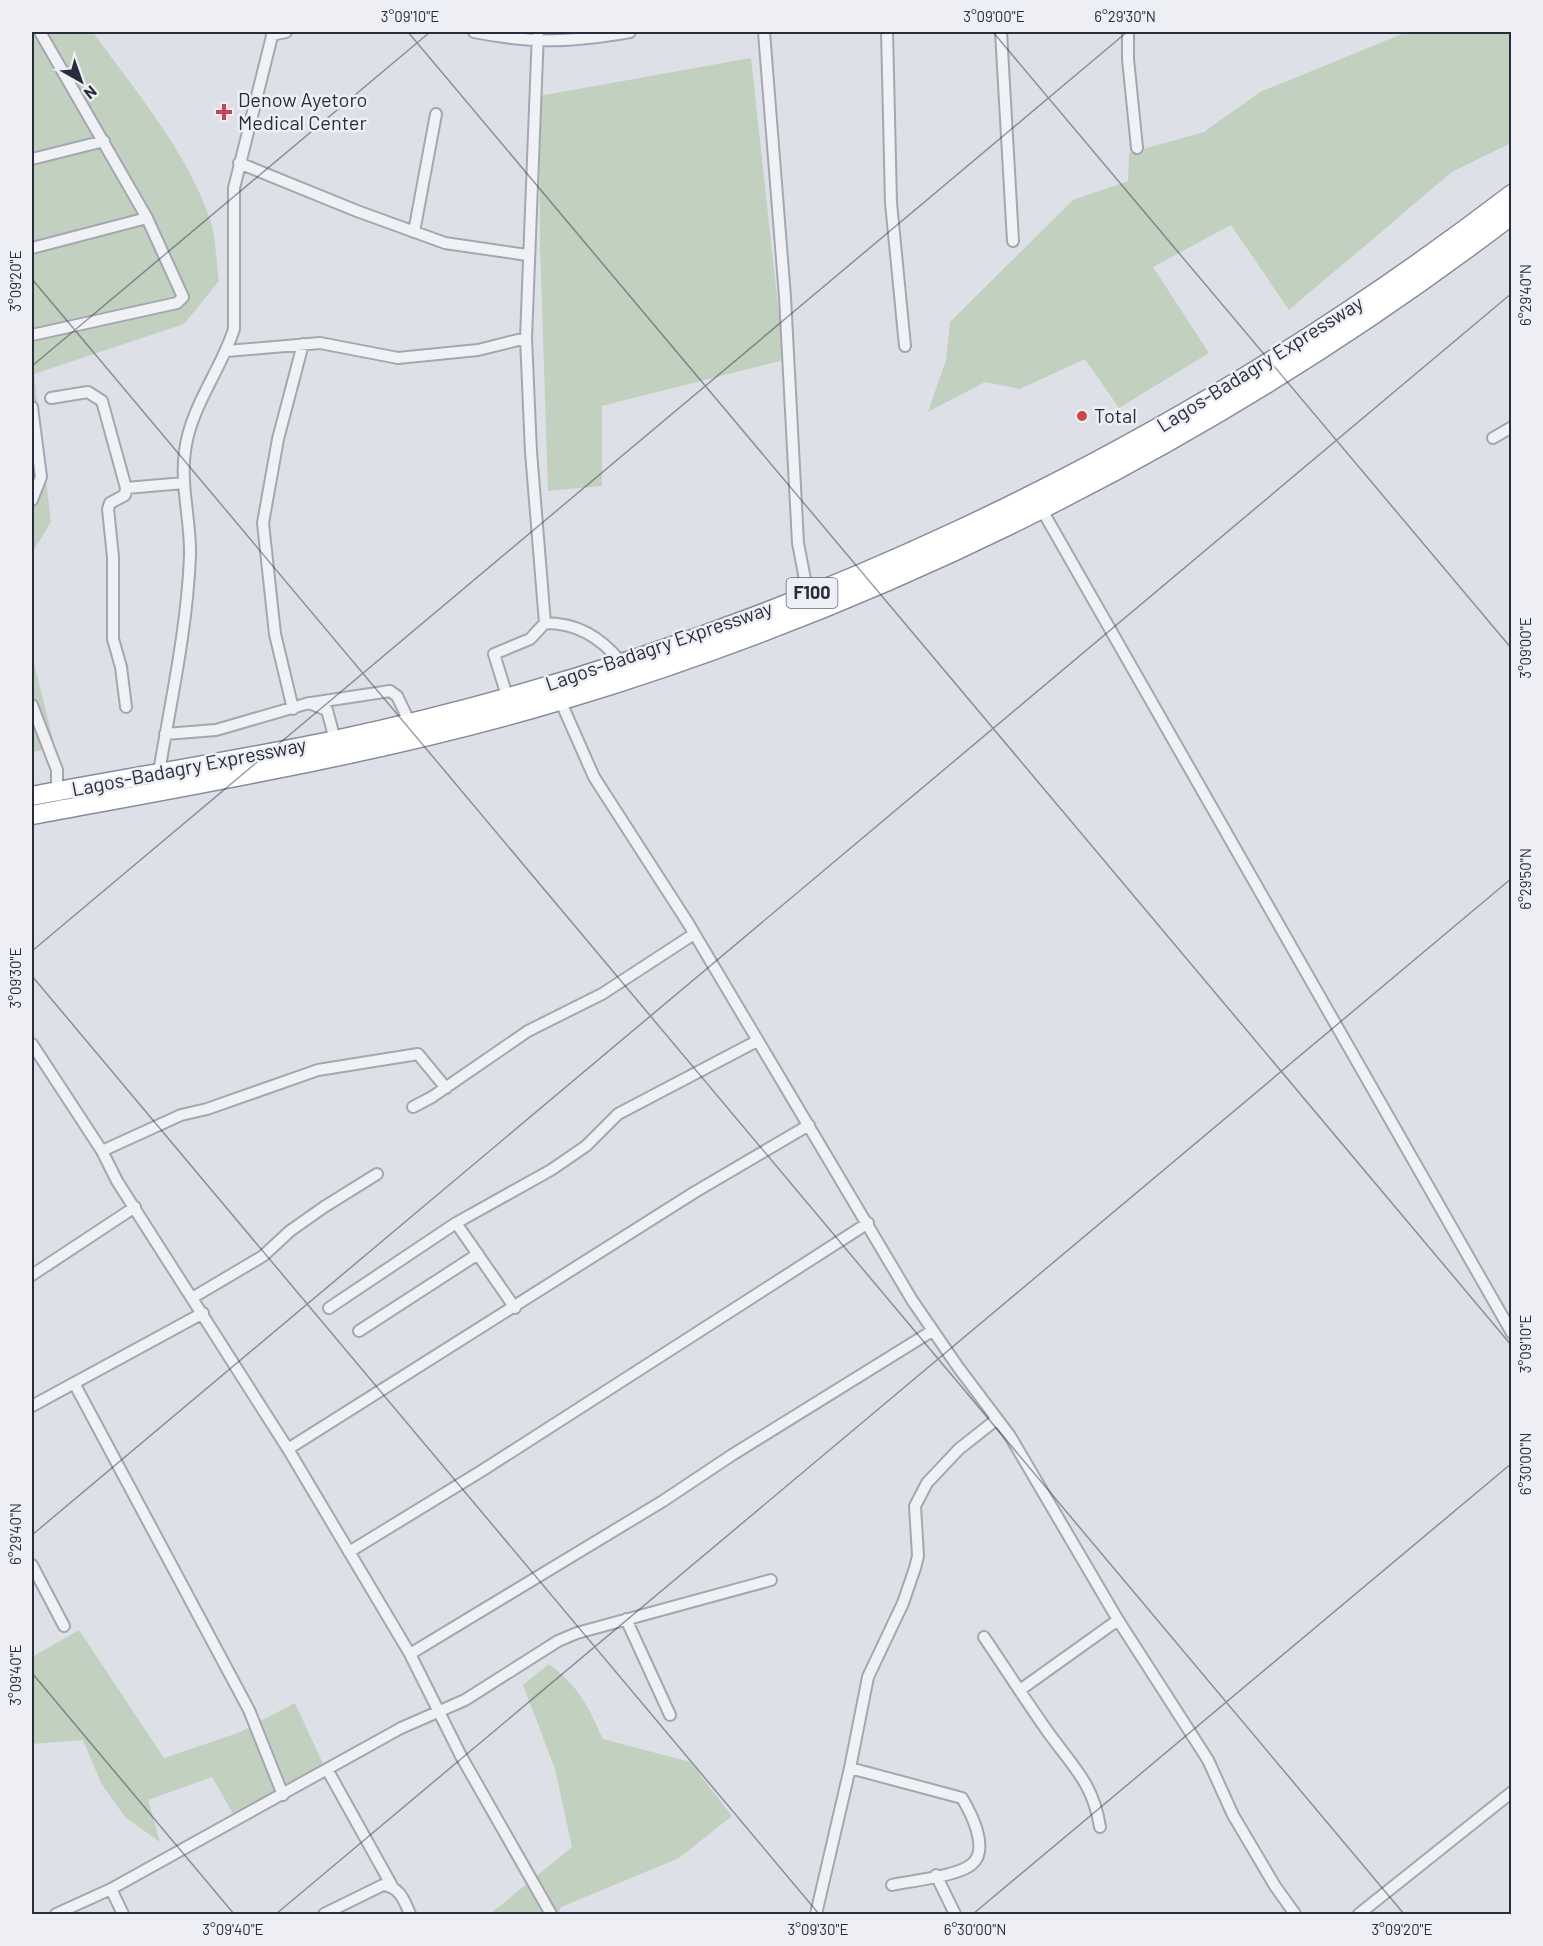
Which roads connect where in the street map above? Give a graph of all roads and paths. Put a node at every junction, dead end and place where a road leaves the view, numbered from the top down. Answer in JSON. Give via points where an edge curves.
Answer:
{"nodes":[{"id":1,"x":40,"y":32,"type":"edge"},
{"id":2,"x":286,"y":32,"type":"edge"},
{"id":3,"x":474,"y":32,"type":"edge"},
{"id":4,"x":630,"y":32,"type":"edge"},
{"id":5,"x":764,"y":32,"type":"edge"},
{"id":6,"x":887,"y":32,"type":"edge"},
{"id":7,"x":1001,"y":32,"type":"edge"},
{"id":8,"x":1128,"y":32,"type":"edge"},
{"id":9,"x":272,"y":33,"type":"edge"},
{"id":10,"x":538,"y":36,"type":"edge"},
{"id":11,"x":436,"y":114,"type":"dead end"},
{"id":12,"x":104,"y":141,"type":"junction"},
{"id":13,"x":1137,"y":148,"type":"dead end"},
{"id":14,"x":32,"y":159,"type":"edge"},
{"id":15,"x":239,"y":163,"type":"junction"},
{"id":16,"x":1512,"y":194,"type":"edge"},
{"id":17,"x":147,"y":218,"type":"junction"},
{"id":18,"x":1509,"y":222,"type":"edge"},
{"id":19,"x":414,"y":232,"type":"junction"},
{"id":20,"x":1013,"y":241,"type":"dead end"},
{"id":21,"x":32,"y":248,"type":"edge"},
{"id":22,"x":527,"y":255,"type":"junction"},
{"id":23,"x":32,"y":335,"type":"edge"},
{"id":24,"x":526,"y":338,"type":"junction"},
{"id":25,"x":303,"y":344,"type":"junction"},
{"id":26,"x":905,"y":346,"type":"dead end"},
{"id":27,"x":227,"y":351,"type":"junction"},
{"id":28,"x":51,"y":398,"type":"dead end"},
{"id":29,"x":32,"y":407,"type":"edge"},
{"id":30,"x":1512,"y":427,"type":"edge"},
{"id":31,"x":1493,"y":438,"type":"dead end"},
{"id":32,"x":184,"y":483,"type":"junction"},
{"id":33,"x":126,"y":488,"type":"junction"},
{"id":34,"x":32,"y":500,"type":"edge"},
{"id":35,"x":1042,"y":510,"type":"junction"},
{"id":36,"x":808,"y":595,"type":"junction"},
{"id":37,"x":545,"y":623,"type":"junction"},
{"id":38,"x":620,"y":661,"type":"junction"},
{"id":39,"x":507,"y":696,"type":"junction"},
{"id":40,"x":560,"y":700,"type":"junction"},
{"id":41,"x":309,"y":703,"type":"junction"},
{"id":42,"x":32,"y":705,"type":"edge"},
{"id":43,"x":126,"y":707,"type":"dead end"},
{"id":44,"x":293,"y":709,"type":"junction"},
{"id":45,"x":409,"y":721,"type":"junction"},
{"id":46,"x":165,"y":734,"type":"junction"},
{"id":47,"x":334,"y":740,"type":"junction"},
{"id":48,"x":159,"y":772,"type":"junction"},
{"id":49,"x":57,"y":791,"type":"junction"},
{"id":50,"x":32,"y":796,"type":"edge"},
{"id":51,"x":32,"y":814,"type":"edge"},
{"id":52,"x":694,"y":934,"type":"junction"},
{"id":53,"x":757,"y":1041,"type":"junction"},
{"id":54,"x":32,"y":1044,"type":"edge"},
{"id":55,"x":446,"y":1088,"type":"junction"},
{"id":56,"x":413,"y":1107,"type":"dead end"},
{"id":57,"x":809,"y":1125,"type":"junction"},
{"id":58,"x":102,"y":1151,"type":"junction"},
{"id":59,"x":377,"y":1174,"type":"dead end"},
{"id":60,"x":135,"y":1207,"type":"junction"},
{"id":61,"x":456,"y":1222,"type":"junction"},
{"id":62,"x":868,"y":1223,"type":"junction"},
{"id":63,"x":478,"y":1254,"type":"junction"},
{"id":64,"x":32,"y":1275,"type":"edge"},
{"id":65,"x":192,"y":1298,"type":"junction"},
{"id":66,"x":329,"y":1308,"type":"dead end"},
{"id":67,"x":515,"y":1308,"type":"junction"},
{"id":68,"x":203,"y":1313,"type":"junction"},
{"id":69,"x":359,"y":1331,"type":"dead end"},
{"id":70,"x":932,"y":1331,"type":"junction"},
{"id":71,"x":1512,"y":1333,"type":"edge"},
{"id":72,"x":74,"y":1383,"type":"junction"},
{"id":73,"x":32,"y":1406,"type":"edge"},
{"id":74,"x":997,"y":1419,"type":"junction"},
{"id":75,"x":288,"y":1449,"type":"junction"},
{"id":76,"x":349,"y":1552,"type":"junction"},
{"id":77,"x":32,"y":1565,"type":"edge"},
{"id":78,"x":771,"y":1580,"type":"dead end"},
{"id":79,"x":626,"y":1619,"type":"junction"},
{"id":80,"x":1118,"y":1620,"type":"junction"},
{"id":81,"x":64,"y":1626,"type":"dead end"},
{"id":82,"x":984,"y":1636,"type":"dead end"},
{"id":83,"x":410,"y":1654,"type":"junction"},
{"id":84,"x":1020,"y":1690,"type":"junction"},
{"id":85,"x":440,"y":1712,"type":"junction"},
{"id":86,"x":670,"y":1715,"type":"dead end"},
{"id":87,"x":850,"y":1768,"type":"junction"},
{"id":88,"x":328,"y":1771,"type":"junction"},
{"id":89,"x":1512,"y":1792,"type":"edge"},
{"id":90,"x":283,"y":1795,"type":"junction"},
{"id":91,"x":1100,"y":1827,"type":"dead end"},
{"id":92,"x":936,"y":1875,"type":"junction"},
{"id":93,"x":892,"y":1885,"type":"dead end"},
{"id":94,"x":392,"y":1886,"type":"junction"},
{"id":95,"x":111,"y":1889,"type":"junction"},
{"id":96,"x":56,"y":1914,"type":"edge"},
{"id":97,"x":123,"y":1914,"type":"edge"},
{"id":98,"x":324,"y":1914,"type":"edge"},
{"id":99,"x":410,"y":1914,"type":"edge"},
{"id":100,"x":551,"y":1914,"type":"edge"},
{"id":101,"x":816,"y":1914,"type":"edge"},
{"id":102,"x":955,"y":1914,"type":"edge"},
{"id":103,"x":1295,"y":1914,"type":"edge"},
{"id":104,"x":1359,"y":1914,"type":"edge"}],
"edges":[{"from":1,"to":12,"type":"street"},
{"from":2,"to":9,"type":"street"},
{"from":3,"to":10,"type":"street","via":[[515,40]]},
{"from":4,"to":10,"type":"street","via":[[580,41]]},
{"from":5,"to":36,"type":"street","via":[[788,344],[798,543]]},
{"from":6,"to":26,"type":"street","via":[[891,203]]},
{"from":7,"to":20,"type":"street"},
{"from":8,"to":13,"type":"street"},
{"from":9,"to":15,"type":"street"},
{"from":10,"to":22,"type":"street"},
{"from":11,"to":19,"type":"street"},
{"from":12,"to":14,"type":"street"},
{"from":12,"to":17,"type":"street"},
{"from":15,"to":19,"type":"street"},
{"from":15,"to":27,"type":"street","via":[[234,188],[234,329]]},
{"from":16,"to":36,"type":"highway","name":"Lagos-Badagry Expressway","number":"F100","via":[[1332,322],[1105,458],[931,543]]},
{"from":17,"to":21,"type":"street"},
{"from":17,"to":23,"type":"street","via":[[183,292],[181,300]]},
{"from":18,"to":35,"type":"highway","name":"Lagos-Badagry Expressway","number":"F100","via":[[1265,386]]},
{"from":19,"to":22,"type":"street","via":[[446,243]]},
{"from":22,"to":24,"type":"street"},
{"from":24,"to":25,"type":"street","via":[[478,350],[398,358],[320,343]]},
{"from":24,"to":37,"type":"street"},
{"from":25,"to":27,"type":"street"},
{"from":25,"to":44,"type":"street","via":[[263,523],[275,633]]},
{"from":27,"to":32,"type":"street","via":[[194,416],[185,450]]},
{"from":28,"to":33,"type":"street","via":[[88,392],[102,401]]},
{"from":29,"to":34,"type":"street","via":[[41,477]]},
{"from":30,"to":31,"type":"street"},
{"from":32,"to":33,"type":"street"},
{"from":32,"to":46,"type":"street","via":[[190,554],[180,655]]},
{"from":33,"to":43,"type":"street","via":[[125,495],[110,503],[108,509],[113,557],[113,639],[122,667]]},
{"from":35,"to":40,"type":"highway","name":"Lagos-Badagry Expressway","number":"F100","via":[[847,598],[728,646]]},
{"from":35,"to":71,"type":"street"},
{"from":36,"to":38,"type":"highway","name":"Lagos-Badagry Expressway","number":"F100","via":[[694,639]]},
{"from":37,"to":38,"type":"street","via":[[564,623],[585,631],[608,646]]},
{"from":37,"to":39,"type":"street","via":[[530,639],[494,654]]},
{"from":38,"to":39,"type":"highway","name":"Lagos-Badagry Expressway","number":"F100"},
{"from":39,"to":45,"type":"highway","name":"Lagos-Badagry Expressway","number":"F100"},
{"from":40,"to":51,"type":"highway","name":"Lagos-Badagry Expressway","number":"F100","via":[[286,767]]},
{"from":40,"to":52,"type":"street","via":[[594,777]]},
{"from":41,"to":44,"type":"street"},
{"from":41,"to":45,"type":"street","via":[[390,691],[397,696]]},
{"from":41,"to":47,"type":"street","via":[[327,710]]},
{"from":42,"to":49,"type":"street","via":[[57,770]]},
{"from":44,"to":46,"type":"street","via":[[216,730]]},
{"from":45,"to":47,"type":"highway","name":"Lagos-Badagry Expressway","number":"F100"},
{"from":46,"to":48,"type":"street"},
{"from":47,"to":48,"type":"highway","name":"Lagos-Badagry Expressway","number":"F100"},
{"from":48,"to":49,"type":"highway","name":"Lagos-Badagry Expressway","number":"F100"},
{"from":49,"to":50,"type":"highway","name":"Lagos-Badagry Expressway","number":"F100"},
{"from":52,"to":53,"type":"street"},
{"from":52,"to":55,"type":"street","via":[[602,994],[528,1031]]},
{"from":53,"to":57,"type":"street"},
{"from":53,"to":61,"type":"street","via":[[618,1114],[566,1160]]},
{"from":54,"to":58,"type":"street"},
{"from":55,"to":56,"type":"street"},
{"from":55,"to":58,"type":"street","via":[[418,1054],[377,1058],[318,1070],[181,1115]]},
{"from":57,"to":62,"type":"street"},
{"from":57,"to":67,"type":"street","via":[[695,1192]]},
{"from":58,"to":60,"type":"street"},
{"from":59,"to":65,"type":"street","via":[[298,1225],[263,1256]]},
{"from":60,"to":64,"type":"street"},
{"from":60,"to":65,"type":"street"},
{"from":61,"to":63,"type":"street"},
{"from":61,"to":66,"type":"street"},
{"from":62,"to":70,"type":"street"},
{"from":62,"to":76,"type":"street"},
{"from":63,"to":67,"type":"street"},
{"from":63,"to":69,"type":"street"},
{"from":65,"to":68,"type":"street"},
{"from":67,"to":75,"type":"street"},
{"from":68,"to":72,"type":"street"},
{"from":68,"to":75,"type":"street"},
{"from":70,"to":74,"type":"street"},
{"from":70,"to":83,"type":"street","via":[[663,1501]]},
{"from":72,"to":73,"type":"street"},
{"from":72,"to":90,"type":"street","via":[[249,1710]]},
{"from":74,"to":80,"type":"street"},
{"from":74,"to":87,"type":"street","via":[[959,1449],[927,1483],[915,1506],[918,1556],[903,1603],[871,1665]]},
{"from":75,"to":76,"type":"street"},
{"from":76,"to":83,"type":"street"},
{"from":77,"to":81,"type":"street"},
{"from":78,"to":79,"type":"street"},
{"from":79,"to":85,"type":"street","via":[[558,1641]]},
{"from":79,"to":86,"type":"street"},
{"from":80,"to":84,"type":"street"},
{"from":80,"to":103,"type":"street","via":[[1208,1760],[1233,1815]]},
{"from":82,"to":84,"type":"street"},
{"from":83,"to":85,"type":"street"},
{"from":84,"to":91,"type":"street","via":[[1086,1783],[1096,1802]]},
{"from":85,"to":88,"type":"street","via":[[401,1728]]},
{"from":85,"to":100,"type":"street"},
{"from":87,"to":92,"type":"street","via":[[962,1798],[972,1814],[979,1852],[973,1863],[963,1869]]},
{"from":87,"to":101,"type":"street"},
{"from":88,"to":90,"type":"street"},
{"from":88,"to":94,"type":"street"},
{"from":89,"to":104,"type":"street"},
{"from":90,"to":95,"type":"street"},
{"from":92,"to":93,"type":"street"},
{"from":92,"to":102,"type":"street"},
{"from":94,"to":98,"type":"street","via":[[383,1885]]},
{"from":94,"to":99,"type":"street"},
{"from":95,"to":96,"type":"street"},
{"from":95,"to":97,"type":"street"}]}
